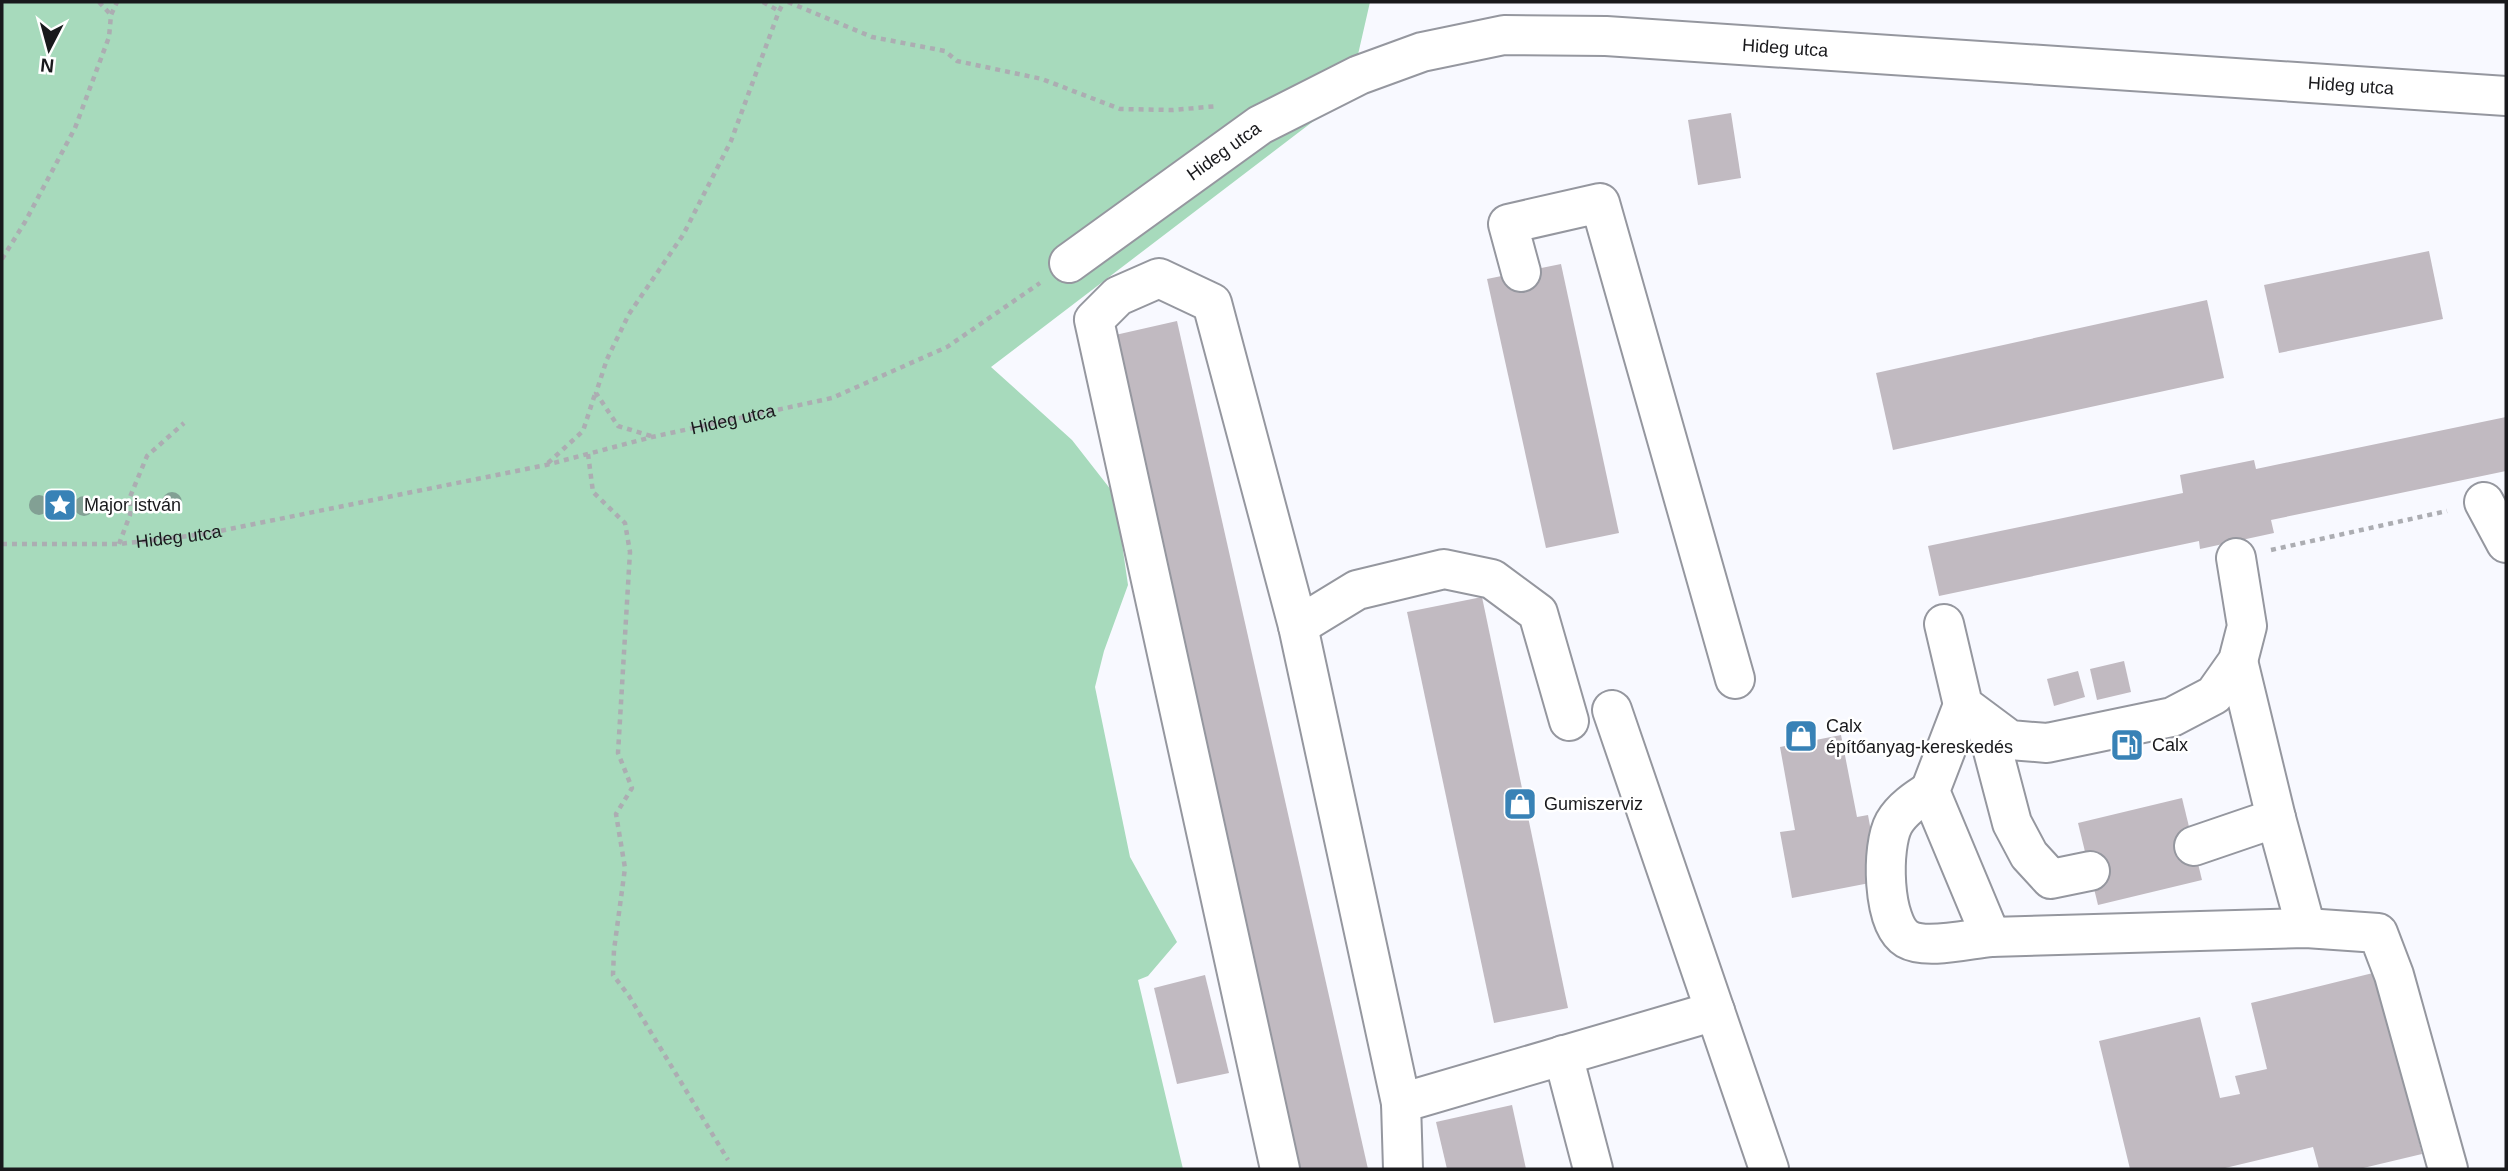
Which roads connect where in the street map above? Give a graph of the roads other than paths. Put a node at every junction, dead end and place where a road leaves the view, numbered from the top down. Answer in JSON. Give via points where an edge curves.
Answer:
{"nodes":[{"id":1,"x":2506,"y":96,"type":"edge"},
{"id":2,"x":1069,"y":263,"type":"road end"},
{"id":3,"x":1521,"y":272,"type":"dead end"},
{"id":4,"x":2484,"y":502,"type":"road end"},
{"id":5,"x":2506,"y":543,"type":"edge"},
{"id":6,"x":2236,"y":558,"type":"road end"},
{"id":7,"x":1944,"y":624,"type":"dead end"},
{"id":8,"x":1298,"y":626,"type":"junction"},
{"id":9,"x":2238,"y":661,"type":"junction"},
{"id":10,"x":1735,"y":679,"type":"dead end"},
{"id":11,"x":1612,"y":710,"type":"dead end"},
{"id":12,"x":1974,"y":715,"type":"junction"},
{"id":13,"x":1569,"y":721,"type":"dead end"},
{"id":14,"x":1930,"y":791,"type":"junction"},
{"id":15,"x":2276,"y":818,"type":"junction"},
{"id":16,"x":2194,"y":846,"type":"dead end"},
{"id":17,"x":2090,"y":871,"type":"dead end"},
{"id":18,"x":2306,"y":928,"type":"junction"},
{"id":19,"x":1991,"y":937,"type":"junction"},
{"id":20,"x":1715,"y":1011,"type":"junction"},
{"id":21,"x":1563,"y":1055,"type":"junction"},
{"id":22,"x":1401,"y":1103,"type":"junction"},
{"id":23,"x":1280,"y":1169,"type":"edge"},
{"id":24,"x":1403,"y":1169,"type":"edge"},
{"id":25,"x":1593,"y":1169,"type":"edge"},
{"id":26,"x":1769,"y":1169,"type":"edge"},
{"id":27,"x":2448,"y":1169,"type":"edge"}],
"edges":[{"from":1,"to":2,"type":"street","name":"Hideg utca","via":[[1606,36],[1504,35],[1422,52],[1359,75],[1260,125]]},
{"from":3,"to":10,"type":"street","via":[[1508,224],[1600,203]]},
{"from":4,"to":5,"type":"street"},
{"from":6,"to":9,"type":"street","via":[[2247,626]]},
{"from":7,"to":12,"type":"street"},
{"from":8,"to":13,"type":"street","via":[[1357,590],[1444,569],[1492,579],[1538,612]]},
{"from":8,"to":22,"type":"street"},
{"from":8,"to":23,"type":"street","via":[[1212,303],[1159,278],[1118,296],[1094,320]]},
{"from":9,"to":12,"type":"street","via":[[2214,695],[2172,717],[2047,743],[2010,740]]},
{"from":9,"to":15,"type":"street"},
{"from":11,"to":20,"type":"street"},
{"from":12,"to":14,"type":"street"},
{"from":12,"to":17,"type":"street","via":[[2028,855],[2051,879]]},
{"from":14,"to":19,"type":"street"},
{"from":14,"to":19,"type":"street","via":[[1907,808],[1890,831],[1886,885],[1894,927],[1920,944]]},
{"from":15,"to":16,"type":"street"},
{"from":15,"to":18,"type":"street"},
{"from":18,"to":19,"type":"street"},
{"from":18,"to":27,"type":"street","via":[[2378,933]]},
{"from":20,"to":21,"type":"street"},
{"from":20,"to":26,"type":"street"},
{"from":21,"to":22,"type":"street"},
{"from":21,"to":25,"type":"street"},
{"from":22,"to":24,"type":"street"}]}
